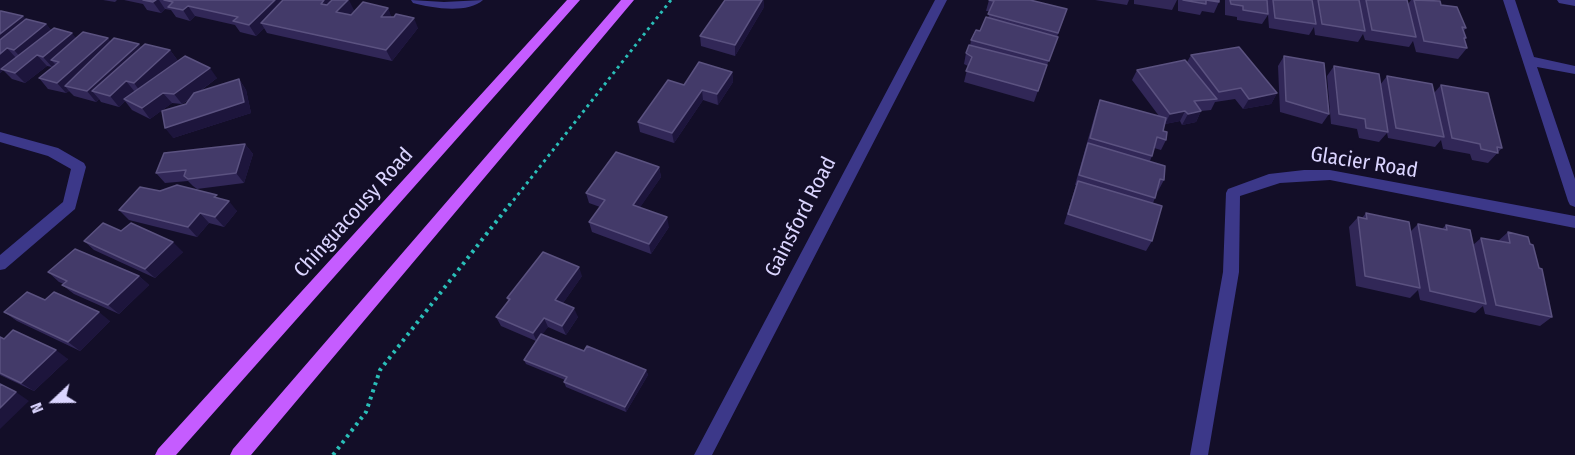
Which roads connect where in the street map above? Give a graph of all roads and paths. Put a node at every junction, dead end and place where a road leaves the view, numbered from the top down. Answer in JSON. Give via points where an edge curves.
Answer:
{"nodes":[{"id":1,"x":417,"y":0,"type":"edge"},
{"id":2,"x":477,"y":0,"type":"edge"},
{"id":3,"x":574,"y":0,"type":"edge"},
{"id":4,"x":628,"y":0,"type":"edge"},
{"id":5,"x":671,"y":0,"type":"edge"},
{"id":6,"x":941,"y":0,"type":"edge"},
{"id":7,"x":1509,"y":0,"type":"edge"},
{"id":8,"x":1563,"y":0,"type":"edge"},
{"id":9,"x":1575,"y":2,"type":"edge"},
{"id":10,"x":1530,"y":61,"type":"junction"},
{"id":11,"x":1575,"y":70,"type":"edge"},
{"id":12,"x":0,"y":136,"type":"edge"},
{"id":13,"x":1575,"y":201,"type":"edge"},
{"id":14,"x":1575,"y":222,"type":"edge"},
{"id":15,"x":0,"y":264,"type":"edge"},
{"id":16,"x":164,"y":455,"type":"edge"},
{"id":17,"x":239,"y":455,"type":"edge"},
{"id":18,"x":333,"y":455,"type":"edge"},
{"id":19,"x":703,"y":455,"type":"edge"},
{"id":20,"x":1199,"y":455,"type":"edge"}],
"edges":[{"from":1,"to":2,"type":"street","via":[[444,6]]},
{"from":3,"to":16,"type":"main road","name":"Chinguacousy Road"},
{"from":4,"to":17,"type":"main road"},
{"from":5,"to":18,"type":"path","via":[[380,370],[366,412]]},
{"from":6,"to":19,"type":"street","name":"Gainsford Road"},
{"from":7,"to":10,"type":"street"},
{"from":8,"to":9,"type":"street"},
{"from":10,"to":11,"type":"street"},
{"from":10,"to":13,"type":"street"},
{"from":12,"to":15,"type":"street","via":[[53,152],[79,167],[70,205]]},
{"from":14,"to":20,"type":"street","name":"Glacier Road","via":[[1330,175],[1294,174],[1261,180],[1233,193],[1231,272]]}]}
